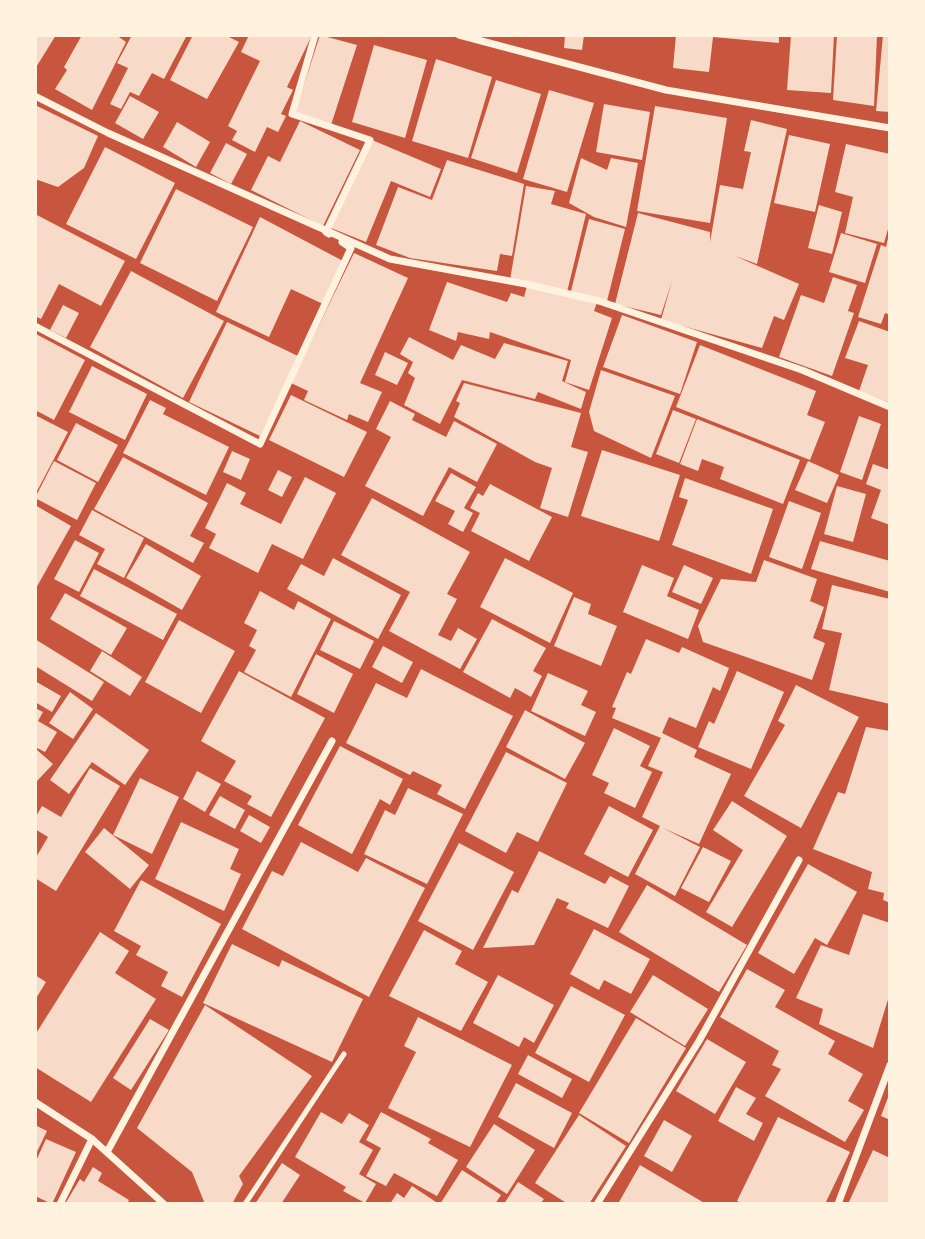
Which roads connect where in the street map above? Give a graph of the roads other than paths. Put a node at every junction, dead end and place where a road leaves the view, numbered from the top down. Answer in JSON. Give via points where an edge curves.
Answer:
{"nodes":[{"id":1,"x":315,"y":35,"type":"edge"},
{"id":2,"x":459,"y":35,"type":"edge"},
{"id":3,"x":35,"y":96,"type":"edge"},
{"id":4,"x":890,"y":128,"type":"edge"},
{"id":5,"x":326,"y":232,"type":"junction"},
{"id":6,"x":35,"y":326,"type":"edge"},
{"id":7,"x":890,"y":407,"type":"edge"},
{"id":8,"x":332,"y":741,"type":"dead end"},
{"id":9,"x":799,"y":860,"type":"dead end"},
{"id":10,"x":344,"y":1054,"type":"dead end"},
{"id":11,"x":890,"y":1065,"type":"edge"},
{"id":12,"x":35,"y":1102,"type":"edge"},
{"id":13,"x":92,"y":1139,"type":"junction"},
{"id":14,"x":107,"y":1152,"type":"junction"},
{"id":15,"x":60,"y":1204,"type":"edge"},
{"id":16,"x":164,"y":1204,"type":"edge"},
{"id":17,"x":245,"y":1204,"type":"edge"},
{"id":18,"x":597,"y":1204,"type":"edge"},
{"id":19,"x":838,"y":1204,"type":"edge"}],
"edges":[{"from":1,"to":5,"type":"street","via":[[292,114],[370,139]]},
{"from":2,"to":4,"type":"street","via":[[666,90]]},
{"from":3,"to":5,"type":"street"},
{"from":5,"to":6,"type":"street","via":[[351,248],[260,444]]},
{"from":5,"to":7,"type":"street","via":[[390,259],[598,301],[802,370]]},
{"from":8,"to":14,"type":"street"},
{"from":9,"to":18,"type":"street","via":[[699,1041]]},
{"from":10,"to":17,"type":"lane"},
{"from":11,"to":19,"type":"street"},
{"from":12,"to":13,"type":"street"},
{"from":13,"to":14,"type":"street"},
{"from":13,"to":15,"type":"street"},
{"from":14,"to":16,"type":"street"}]}
